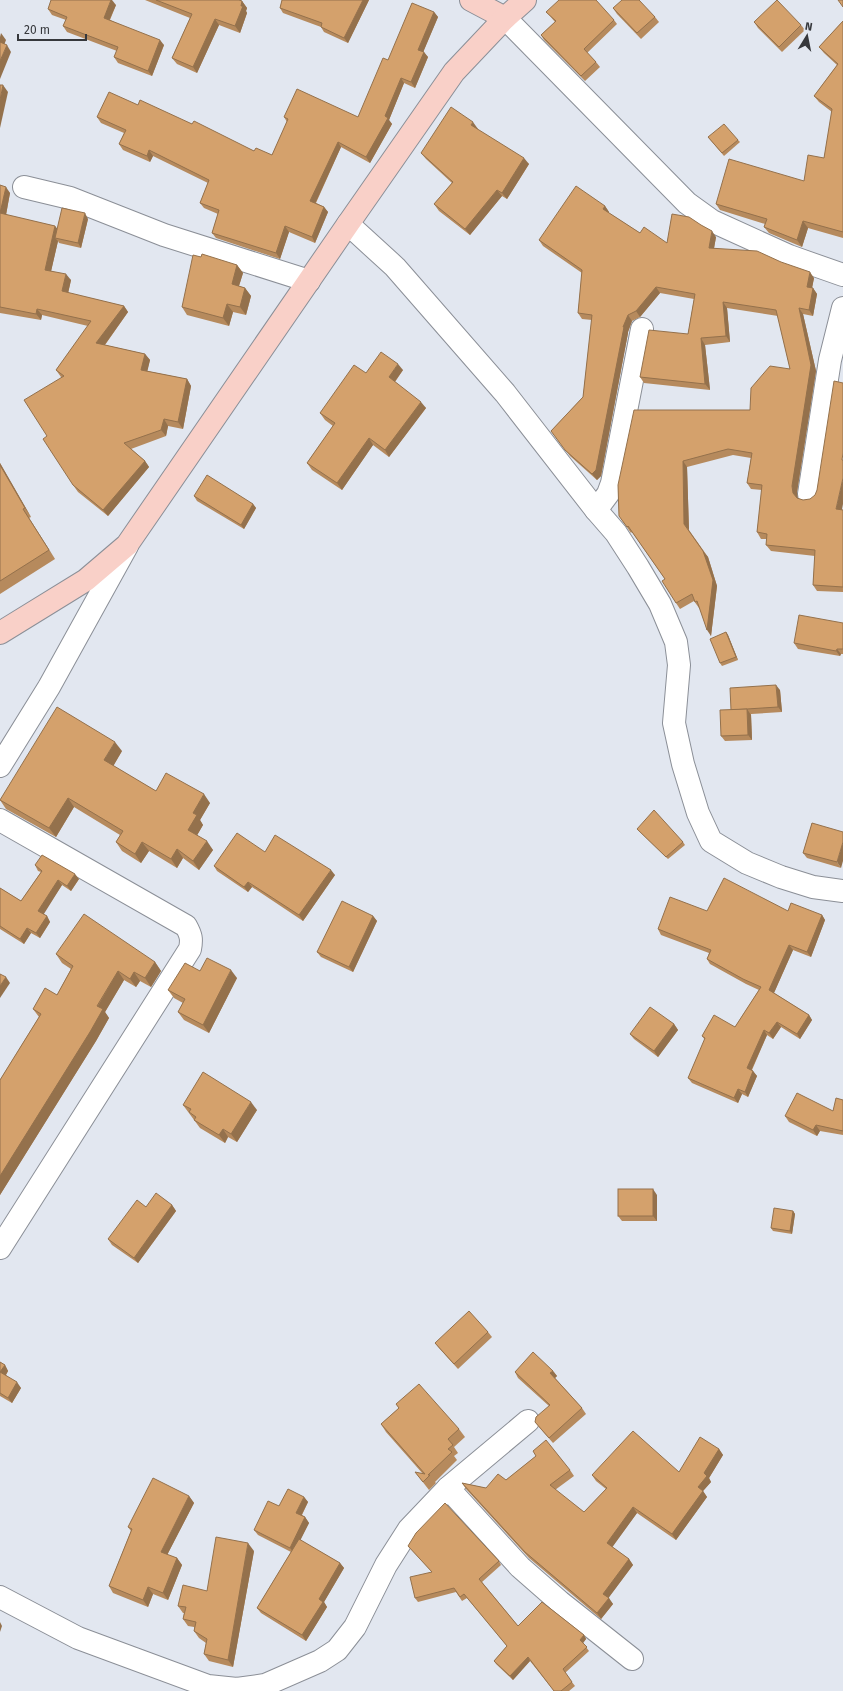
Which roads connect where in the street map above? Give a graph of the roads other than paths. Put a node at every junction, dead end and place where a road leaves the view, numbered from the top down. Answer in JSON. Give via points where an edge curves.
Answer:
{"nodes":[{"id":1,"x":471,"y":0,"type":"edge"},
{"id":2,"x":525,"y":0,"type":"edge"},
{"id":3,"x":505,"y":18,"type":"junction"},
{"id":4,"x":24,"y":187,"type":"dead end"},
{"id":5,"x":348,"y":224,"type":"junction"},
{"id":6,"x":843,"y":275,"type":"edge"},
{"id":7,"x":309,"y":281,"type":"junction"},
{"id":8,"x":843,"y":308,"type":"edge"},
{"id":9,"x":642,"y":329,"type":"dead end"},
{"id":10,"x":809,"y":494,"type":"dead end"},
{"id":11,"x":596,"y":510,"type":"junction"},
{"id":12,"x":127,"y":545,"type":"junction"},
{"id":13,"x":0,"y":633,"type":"edge"},
{"id":14,"x":0,"y":766,"type":"edge"},
{"id":15,"x":0,"y":820,"type":"edge"},
{"id":16,"x":843,"y":891,"type":"edge"},
{"id":17,"x":0,"y":1248,"type":"edge"},
{"id":18,"x":528,"y":1421,"type":"dead end"},
{"id":19,"x":448,"y":1488,"type":"junction"},
{"id":20,"x":0,"y":1597,"type":"edge"},
{"id":21,"x":632,"y":1659,"type":"dead end"}],
"edges":[{"from":1,"to":3,"type":"main road"},
{"from":2,"to":3,"type":"main road"},
{"from":3,"to":5,"type":"main road","via":[[454,72]]},
{"from":3,"to":6,"type":"street","via":[[687,203],[712,221],[789,256]]},
{"from":4,"to":7,"type":"street","via":[[70,198],[164,235]]},
{"from":5,"to":7,"type":"main road"},
{"from":5,"to":11,"type":"street","via":[[395,267],[506,393]]},
{"from":7,"to":12,"type":"main road"},
{"from":8,"to":10,"type":"street","via":[[830,360]]},
{"from":9,"to":11,"type":"street","via":[[612,483],[608,494]]},
{"from":11,"to":16,"type":"street","via":[[616,533],[638,567],[660,604],[676,642],[679,665],[674,723],[682,764],[698,813],[711,841],[747,863],[781,877],[813,887]]},
{"from":12,"to":13,"type":"main road","via":[[86,580]]},
{"from":12,"to":14,"type":"street","via":[[49,687]]},
{"from":15,"to":17,"type":"street","via":[[186,926],[192,941],[190,949]]},
{"from":18,"to":19,"type":"street"},
{"from":19,"to":20,"type":"street","via":[[409,1529],[386,1566],[355,1627],[337,1650],[320,1661],[265,1685],[237,1689],[208,1686],[78,1638]]},
{"from":19,"to":21,"type":"street","via":[[520,1567]]}]}
